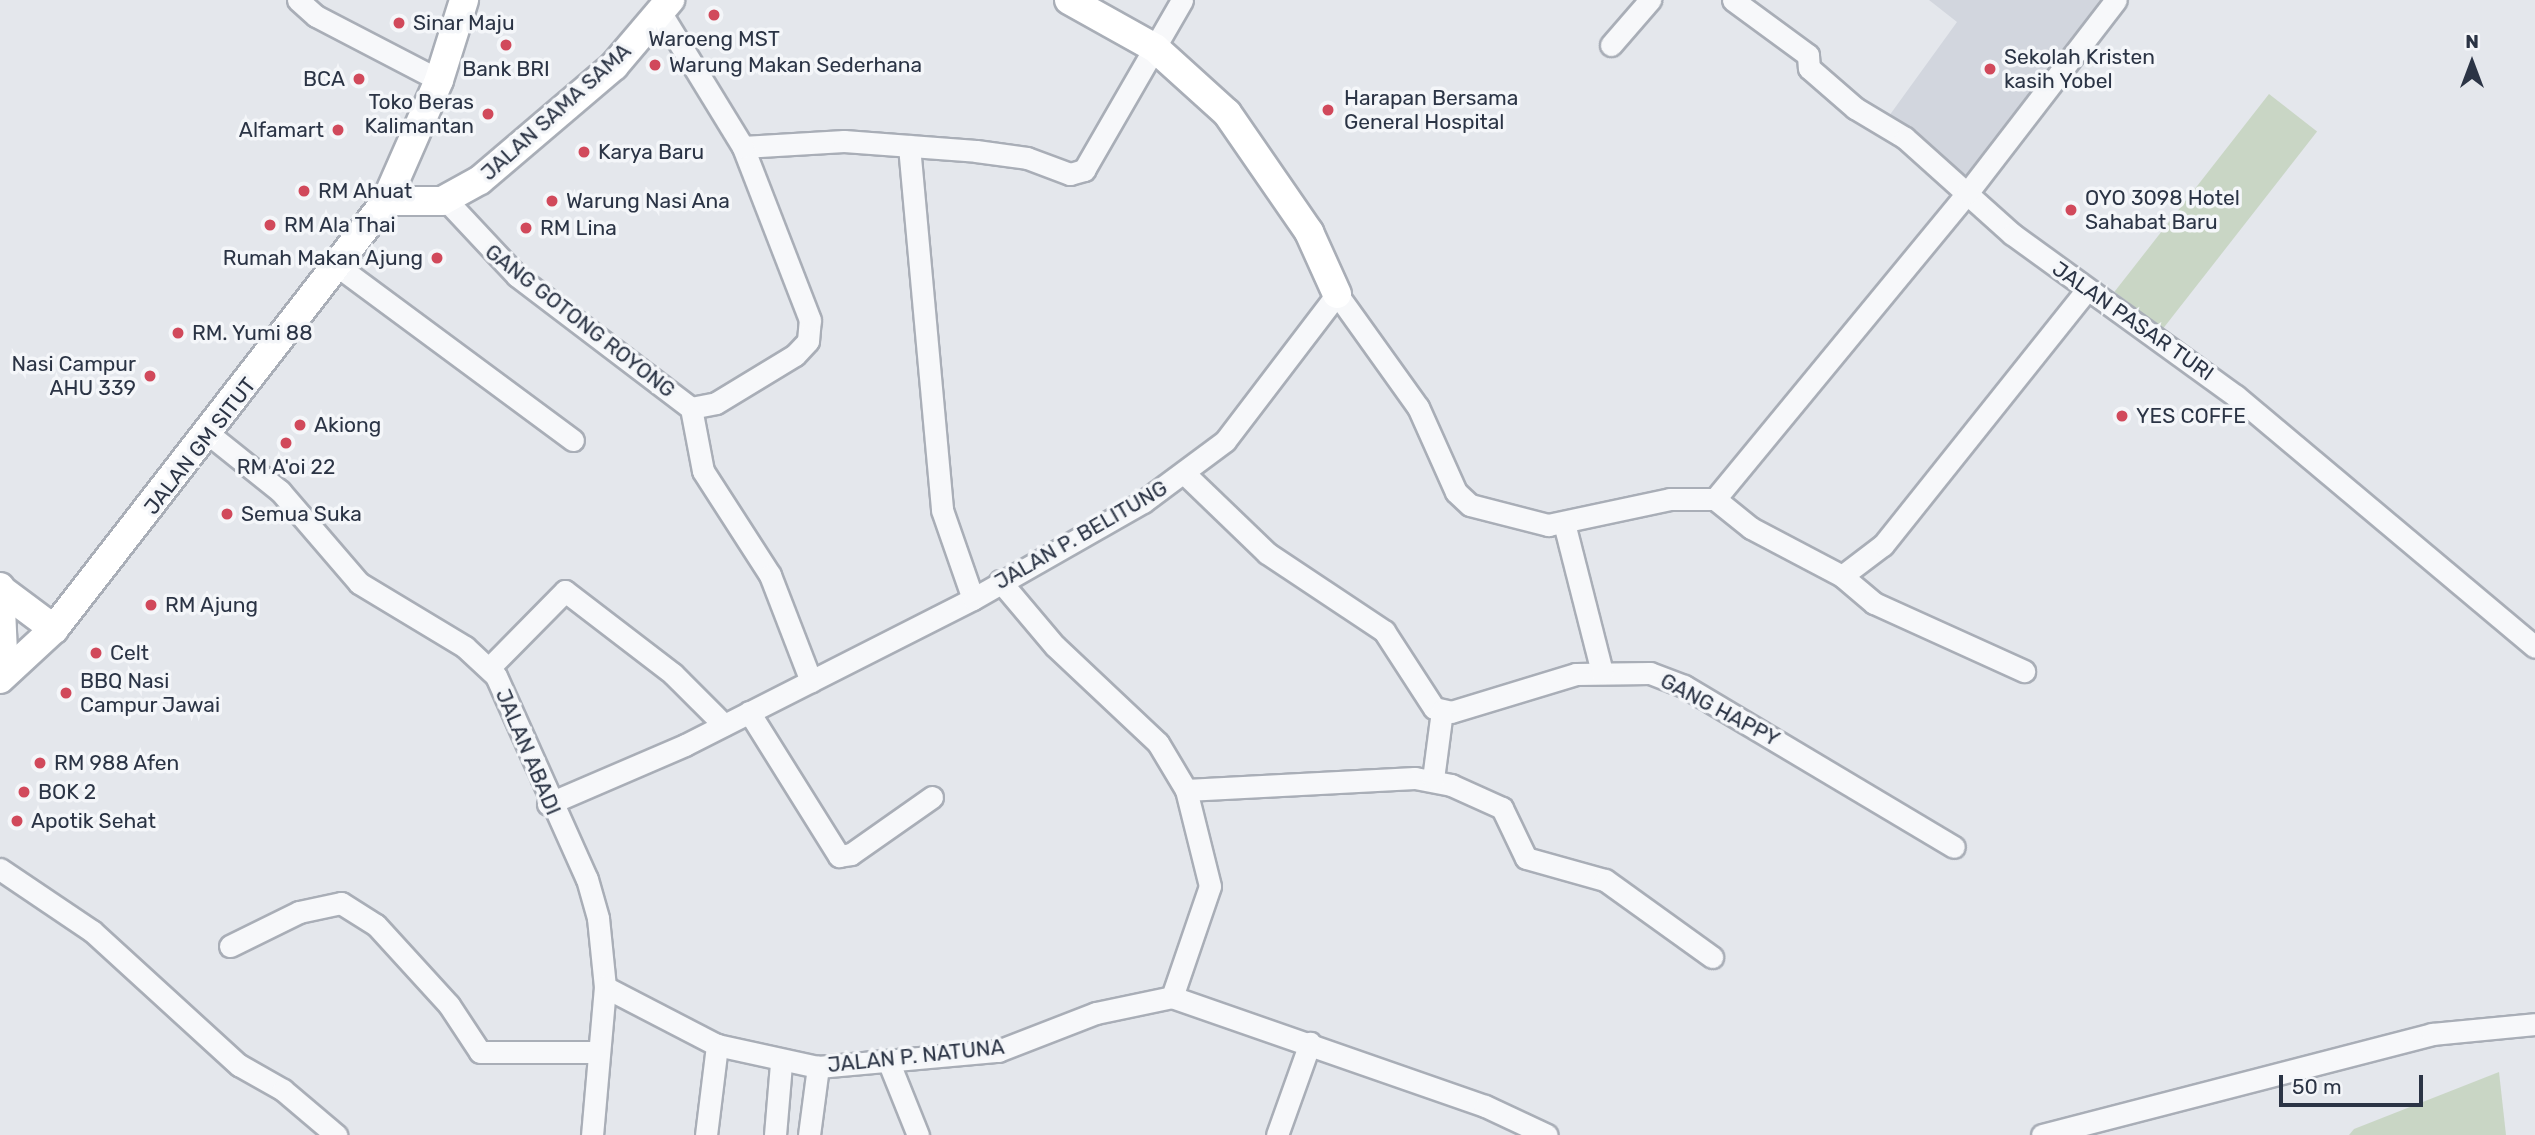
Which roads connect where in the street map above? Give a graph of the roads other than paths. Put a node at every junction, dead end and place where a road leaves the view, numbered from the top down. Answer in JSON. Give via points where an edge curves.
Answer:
{"nodes":[{"id":1,"x":298,"y":0,"type":"edge"},
{"id":2,"x":464,"y":0,"type":"edge"},
{"id":3,"x":1069,"y":0,"type":"edge"},
{"id":4,"x":1182,"y":0,"type":"edge"},
{"id":5,"x":1650,"y":0,"type":"edge"},
{"id":6,"x":1733,"y":0,"type":"edge"},
{"id":7,"x":2116,"y":0,"type":"edge"},
{"id":8,"x":665,"y":7,"type":"edge"},
{"id":9,"x":1611,"y":45,"type":"dead end"},
{"id":10,"x":1155,"y":48,"type":"junction"},
{"id":11,"x":439,"y":80,"type":"junction"},
{"id":12,"x":909,"y":146,"type":"junction"},
{"id":13,"x":743,"y":147,"type":"junction"},
{"id":14,"x":1968,"y":192,"type":"junction"},
{"id":15,"x":446,"y":200,"type":"junction"},
{"id":16,"x":386,"y":201,"type":"junction"},
{"id":17,"x":339,"y":267,"type":"junction"},
{"id":18,"x":2087,"y":289,"type":"junction"},
{"id":19,"x":1337,"y":294,"type":"junction"},
{"id":20,"x":691,"y":408,"type":"junction"},
{"id":21,"x":210,"y":435,"type":"junction"},
{"id":22,"x":573,"y":440,"type":"dead end"},
{"id":23,"x":1185,"y":474,"type":"junction"},
{"id":24,"x":1715,"y":499,"type":"junction"},
{"id":25,"x":1564,"y":523,"type":"junction"},
{"id":26,"x":1842,"y":576,"type":"junction"},
{"id":27,"x":1000,"y":581,"type":"junction"},
{"id":28,"x":1,"y":589,"type":"edge"},
{"id":29,"x":969,"y":590,"type":"junction"},
{"id":30,"x":54,"y":629,"type":"junction"},
{"id":31,"x":2535,"y":647,"type":"edge"},
{"id":32,"x":489,"y":668,"type":"junction"},
{"id":33,"x":2024,"y":671,"type":"dead end"},
{"id":34,"x":1602,"y":672,"type":"junction"},
{"id":35,"x":2,"y":676,"type":"edge"},
{"id":36,"x":811,"y":681,"type":"junction"},
{"id":37,"x":1442,"y":711,"type":"junction"},
{"id":38,"x":749,"y":712,"type":"junction"},
{"id":39,"x":717,"y":717,"type":"junction"},
{"id":40,"x":1433,"y":779,"type":"junction"},
{"id":41,"x":1186,"y":790,"type":"junction"},
{"id":42,"x":932,"y":797,"type":"dead end"},
{"id":43,"x":548,"y":804,"type":"junction"},
{"id":44,"x":1954,"y":847,"type":"dead end"},
{"id":45,"x":0,"y":869,"type":"edge"},
{"id":46,"x":230,"y":946,"type":"dead end"},
{"id":47,"x":1712,"y":957,"type":"dead end"},
{"id":48,"x":605,"y":987,"type":"junction"},
{"id":49,"x":1172,"y":997,"type":"junction"},
{"id":50,"x":2529,"y":1029,"type":"edge"},
{"id":51,"x":1310,"y":1043,"type":"junction"},
{"id":52,"x":717,"y":1045,"type":"junction"},
{"id":53,"x":597,"y":1052,"type":"junction"},
{"id":54,"x":889,"y":1063,"type":"junction"},
{"id":55,"x":781,"y":1064,"type":"junction"},
{"id":56,"x":818,"y":1067,"type":"junction"},
{"id":57,"x":2074,"y":1131,"type":"edge"},
{"id":58,"x":336,"y":1135,"type":"edge"},
{"id":59,"x":592,"y":1135,"type":"edge"},
{"id":60,"x":706,"y":1135,"type":"edge"},
{"id":61,"x":775,"y":1135,"type":"edge"},
{"id":62,"x":808,"y":1135,"type":"edge"},
{"id":63,"x":918,"y":1135,"type":"edge"},
{"id":64,"x":1278,"y":1135,"type":"edge"},
{"id":65,"x":1546,"y":1135,"type":"edge"},
{"id":66,"x":2042,"y":1135,"type":"edge"}],
"edges":[{"from":1,"to":11,"type":"street","via":[[326,22]]},
{"from":2,"to":11,"type":"street","name":"JALAN GM SITUT"},
{"from":3,"to":10,"type":"street"},
{"from":4,"to":10,"type":"street"},
{"from":5,"to":9,"type":"street"},
{"from":6,"to":14,"type":"street","name":"JALAN PASAR TURI","via":[[1808,54],[1809,68],[1855,108],[1905,138]]},
{"from":7,"to":14,"type":"street"},
{"from":8,"to":13,"type":"street","name":"GANG GOTONG ROYONG"},
{"from":8,"to":15,"type":"street","name":"JALAN SAMA SAMA","via":[[533,139]]},
{"from":10,"to":12,"type":"street","via":[[1084,170],[1070,174],[1027,158]]},
{"from":10,"to":19,"type":"street","via":[[1227,113],[1266,163]]},
{"from":11,"to":16,"type":"street","name":"JALAN GM SITUT"},
{"from":12,"to":13,"type":"street","via":[[844,141]]},
{"from":12,"to":29,"type":"street","via":[[942,510]]},
{"from":13,"to":20,"type":"street","name":"GANG GOTONG ROYONG","via":[[809,333],[795,355],[753,382],[716,403]]},
{"from":14,"to":18,"type":"street","name":"JALAN PASAR TURI"},
{"from":14,"to":24,"type":"street"},
{"from":15,"to":16,"type":"street"},
{"from":15,"to":20,"type":"street","name":"GANG GOTONG ROYONG","via":[[517,276]]},
{"from":16,"to":17,"type":"street","name":"JALAN GM SITUT"},
{"from":17,"to":21,"type":"street","name":"JALAN GM SITUT"},
{"from":17,"to":22,"type":"street"},
{"from":18,"to":26,"type":"street","via":[[1883,545]]},
{"from":18,"to":31,"type":"street","name":"JALAN PASAR TURI","via":[[2207,372]]},
{"from":19,"to":23,"type":"street","name":"JALAN P. BELITUNG","via":[[1225,441]]},
{"from":19,"to":25,"type":"street","via":[[1418,407],[1456,492],[1493,515]]},
{"from":20,"to":36,"type":"street","via":[[703,471],[770,575]]},
{"from":21,"to":30,"type":"street","name":"JALAN GM SITUT"},
{"from":21,"to":32,"type":"street","name":"JALAN ABADI","via":[[280,491],[359,583]]},
{"from":23,"to":27,"type":"street","name":"JALAN P. BELITUNG"},
{"from":23,"to":37,"type":"street","via":[[1267,553],[1384,631],[1428,702]]},
{"from":24,"to":25,"type":"street","via":[[1670,499]]},
{"from":24,"to":26,"type":"street","via":[[1751,528]]},
{"from":25,"to":34,"type":"street"},
{"from":26,"to":33,"type":"street","via":[[1874,603]]},
{"from":27,"to":29,"type":"street","name":"JALAN P. BELITUNG"},
{"from":27,"to":41,"type":"street","via":[[1055,646],[1158,743]]},
{"from":28,"to":30,"type":"street"},
{"from":28,"to":35,"type":"street"},
{"from":29,"to":36,"type":"street","name":"JALAN P. BELITUNG"},
{"from":30,"to":35,"type":"street","name":"JALAN GM SITUT"},
{"from":32,"to":39,"type":"street","via":[[565,592]]},
{"from":32,"to":43,"type":"street","name":"JALAN ABADI"},
{"from":34,"to":37,"type":"street","name":"GANG HAPPY","via":[[1548,680]]},
{"from":34,"to":44,"type":"street","name":"GANG HAPPY","via":[[1650,673],[1684,686]]},
{"from":36,"to":38,"type":"street","name":"JALAN P. BELITUNG"},
{"from":37,"to":40,"type":"street"},
{"from":38,"to":39,"type":"street","name":"JALAN P. BELITUNG"},
{"from":38,"to":42,"type":"street","via":[[839,856],[851,854]]},
{"from":39,"to":43,"type":"street","name":"JALAN P. BELITUNG"},
{"from":40,"to":41,"type":"street"},
{"from":40,"to":47,"type":"street","via":[[1502,808],[1526,858],[1605,880]]},
{"from":41,"to":49,"type":"street","via":[[1210,886]]},
{"from":43,"to":48,"type":"street","name":"JALAN ABADI","via":[[587,879],[604,949]]},
{"from":45,"to":58,"type":"street","via":[[92,931],[239,1065],[282,1090]]},
{"from":46,"to":53,"type":"street","via":[[299,912],[341,903],[376,925],[449,1005],[480,1052]]},
{"from":48,"to":52,"type":"street","name":"JALAN P. NATUNA"},
{"from":48,"to":53,"type":"street","name":"JALAN ABADI"},
{"from":49,"to":51,"type":"street"},
{"from":49,"to":54,"type":"street","name":"JALAN P. NATUNA","via":[[1096,1013],[998,1051]]},
{"from":50,"to":57,"type":"street","via":[[2432,1034]]},
{"from":51,"to":64,"type":"street"},
{"from":51,"to":65,"type":"street"},
{"from":52,"to":55,"type":"street","name":"JALAN P. NATUNA"},
{"from":52,"to":60,"type":"street"},
{"from":53,"to":59,"type":"street","name":"JALAN ABADI"},
{"from":54,"to":56,"type":"street","name":"JALAN P. NATUNA"},
{"from":54,"to":63,"type":"street"},
{"from":55,"to":56,"type":"street","name":"JALAN P. NATUNA"},
{"from":55,"to":61,"type":"street"},
{"from":56,"to":62,"type":"street"},
{"from":57,"to":66,"type":"street"}]}
